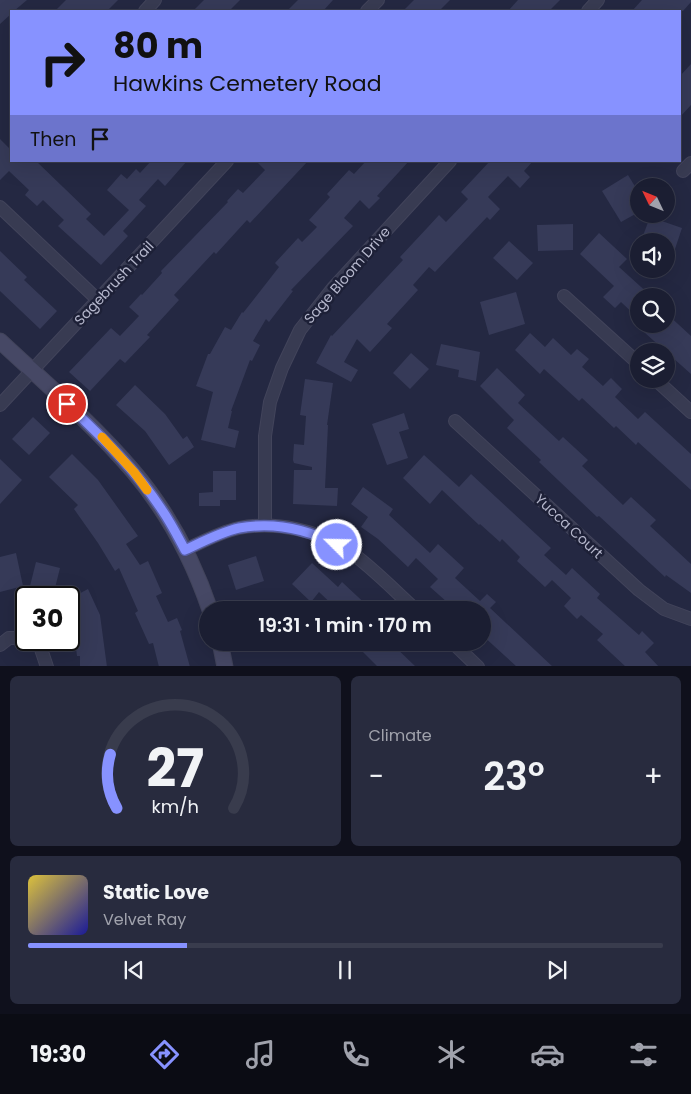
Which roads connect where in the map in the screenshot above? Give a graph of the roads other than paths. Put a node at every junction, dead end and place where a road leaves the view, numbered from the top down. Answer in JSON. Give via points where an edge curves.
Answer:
{"nodes":[{"id":1,"x":155,"y":0,"type":"edge"},
{"id":2,"x":378,"y":0,"type":"edge"},
{"id":3,"x":598,"y":0,"type":"edge"},
{"id":4,"x":146,"y":10,"type":"edge"},
{"id":5,"x":368,"y":10,"type":"edge"},
{"id":6,"x":589,"y":10,"type":"edge"},
{"id":7,"x":226,"y":162,"type":"edge"},
{"id":8,"x":449,"y":162,"type":"edge"},
{"id":9,"x":0,"y":207,"type":"edge"},
{"id":10,"x":564,"y":296,"type":"dead end"},
{"id":11,"x":98,"y":300,"type":"junction"},
{"id":12,"x":0,"y":341,"type":"edge"},
{"id":13,"x":630,"y":356,"type":"edge"},
{"id":14,"x":32,"y":371,"type":"junction"},
{"id":15,"x":665,"y":388,"type":"edge"},
{"id":16,"x":0,"y":405,"type":"edge"},
{"id":17,"x":691,"y":412,"type":"edge"},
{"id":18,"x":455,"y":421,"type":"dead end"},
{"id":19,"x":265,"y":525,"type":"junction"},
{"id":20,"x":185,"y":550,"type":"junction"},
{"id":21,"x":207,"y":601,"type":"edge"},
{"id":22,"x":406,"y":601,"type":"edge"},
{"id":23,"x":691,"y":619,"type":"edge"},
{"id":24,"x":15,"y":638,"type":"edge"},
{"id":25,"x":0,"y":645,"type":"edge"},
{"id":26,"x":42,"y":651,"type":"edge"},
{"id":27,"x":222,"y":651,"type":"edge"},
{"id":28,"x":462,"y":651,"type":"edge"},
{"id":29,"x":48,"y":666,"type":"edge"},
{"id":30,"x":225,"y":666,"type":"edge"},
{"id":31,"x":478,"y":666,"type":"edge"}],
"edges":[{"from":1,"to":4,"type":"street"},
{"from":2,"to":5,"type":"street"},
{"from":3,"to":6,"type":"street"},
{"from":7,"to":11,"type":"street","name":"Sagebrush Trail"},
{"from":8,"to":19,"type":"street","name":"Sage Bloom Drive","via":[[332,288],[300,330],[270,402],[265,436]]},
{"from":9,"to":11,"type":"street"},
{"from":10,"to":13,"type":"street"},
{"from":11,"to":14,"type":"street","name":"Sagebrush Trail"},
{"from":12,"to":14,"type":"street"},
{"from":14,"to":16,"type":"street","name":"Sagebrush Trail"},
{"from":14,"to":20,"type":"street","via":[[106,440],[134,472],[162,510]]},
{"from":15,"to":17,"type":"street"},
{"from":18,"to":23,"type":"street","name":"Yucca Court","via":[[639,590],[664,609]]},
{"from":19,"to":20,"type":"street","via":[[238,528]]},
{"from":19,"to":22,"type":"street","via":[[324,538],[349,551]]},
{"from":20,"to":21,"type":"street"},
{"from":24,"to":25,"type":"street","via":[[9,638]]},
{"from":26,"to":29,"type":"street"},
{"from":27,"to":30,"type":"street"},
{"from":28,"to":31,"type":"street"}]}
